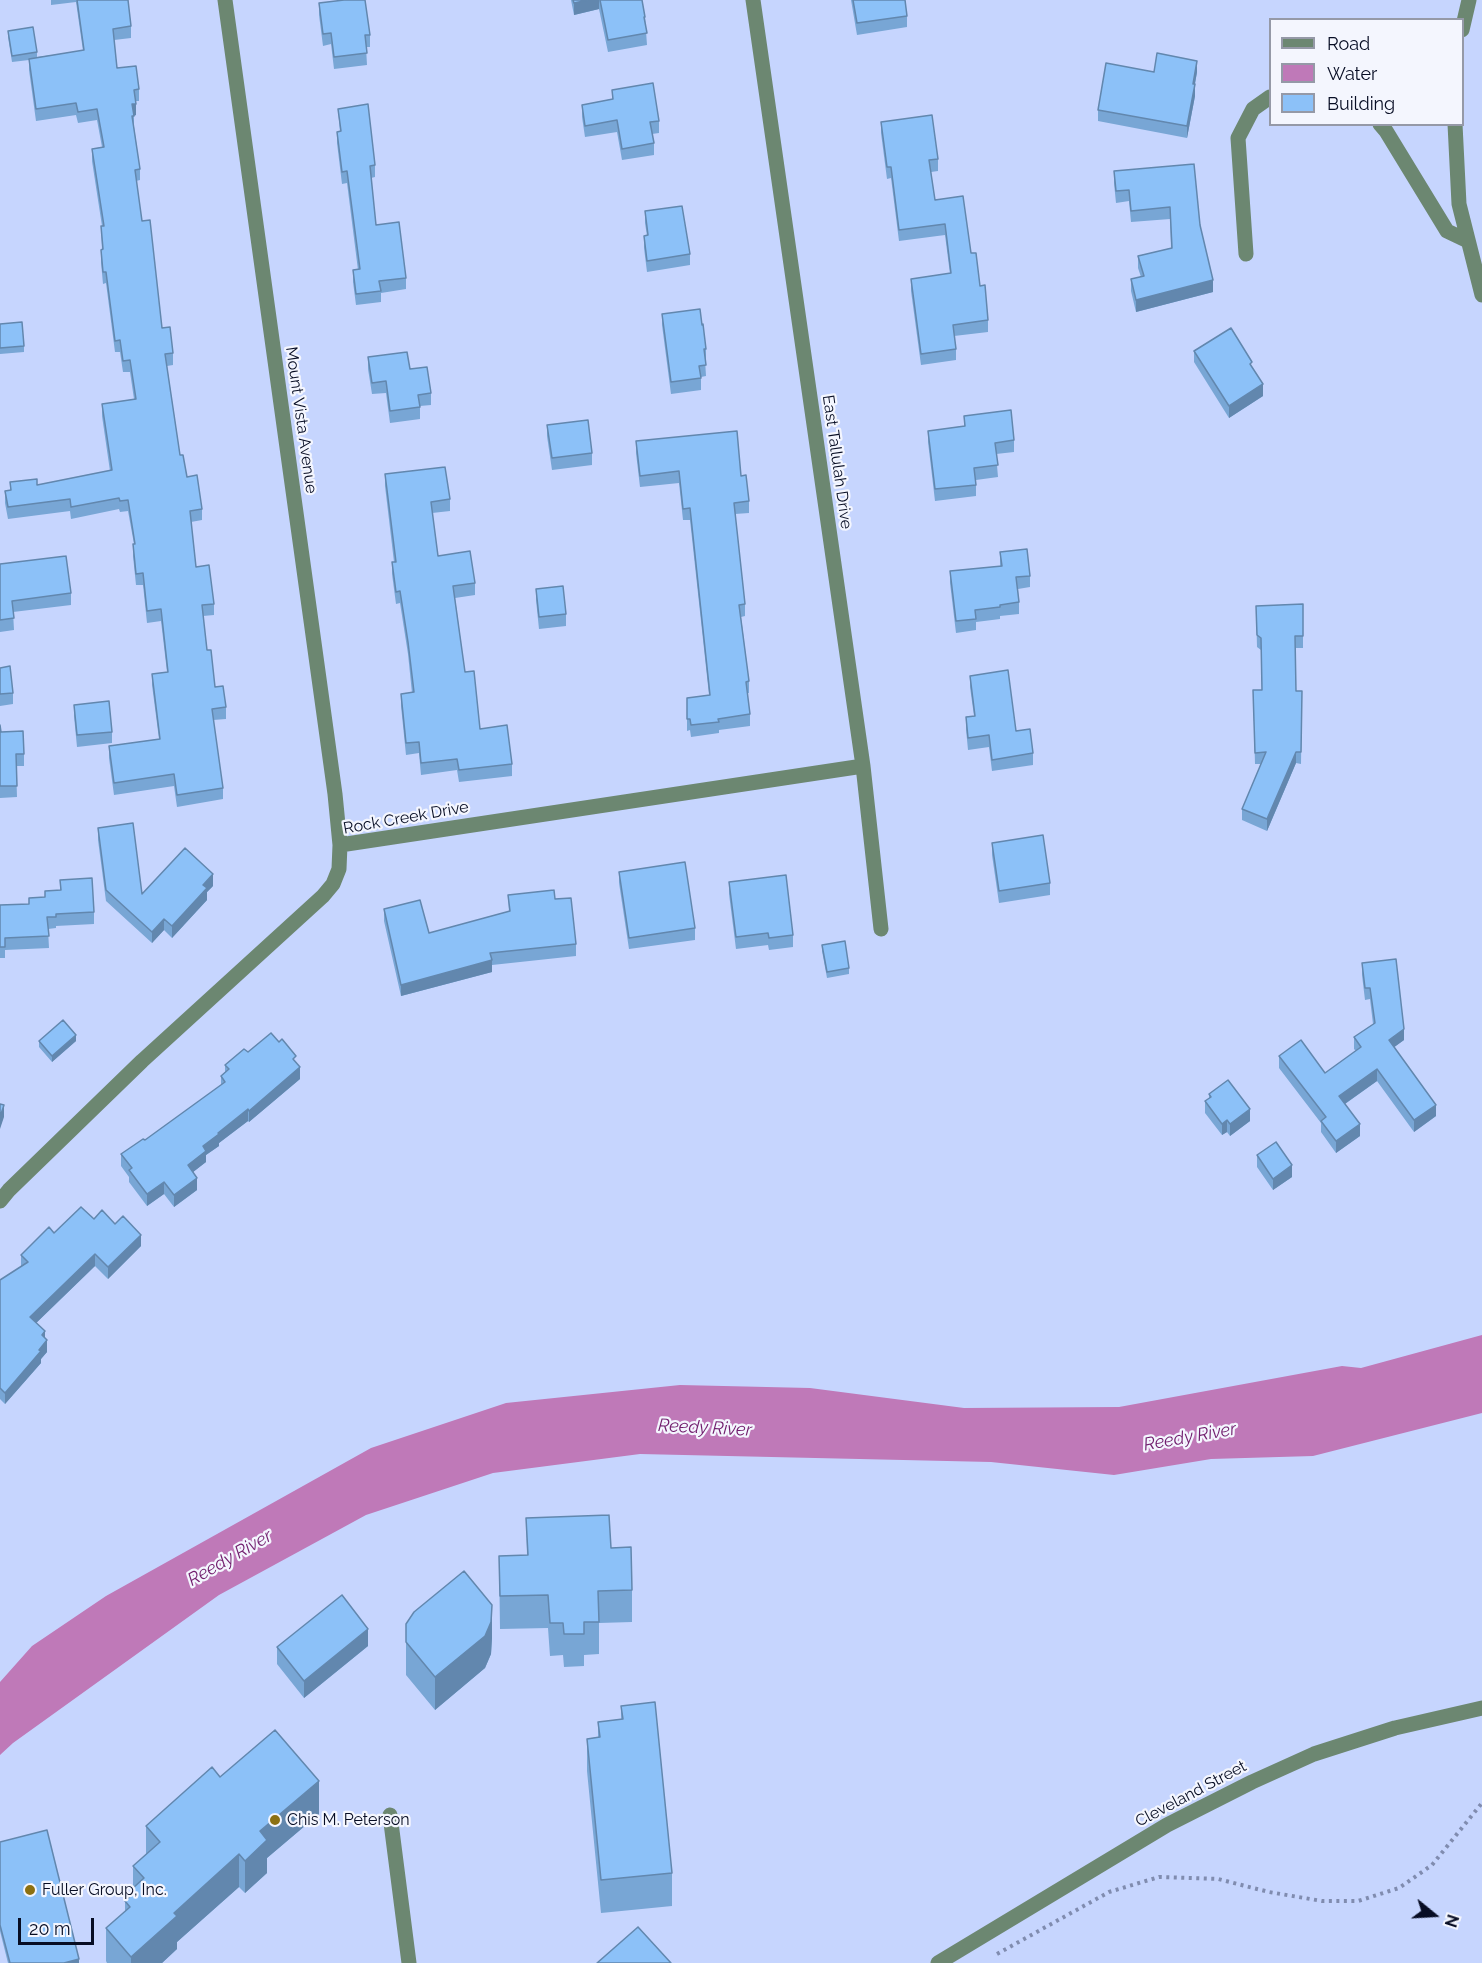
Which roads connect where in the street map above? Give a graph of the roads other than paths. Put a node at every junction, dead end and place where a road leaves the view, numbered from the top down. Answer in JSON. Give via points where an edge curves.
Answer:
{"nodes":[{"id":1,"x":225,"y":0,"type":"edge"},
{"id":2,"x":753,"y":0,"type":"edge"},
{"id":3,"x":1469,"y":0,"type":"edge"},
{"id":4,"x":1464,"y":21,"type":"edge"},
{"id":5,"x":1269,"y":98,"type":"edge"},
{"id":6,"x":1382,"y":126,"type":"edge"},
{"id":7,"x":1455,"y":126,"type":"edge"},
{"id":8,"x":1468,"y":242,"type":"junction"},
{"id":9,"x":1246,"y":254,"type":"dead end"},
{"id":10,"x":1482,"y":295,"type":"edge"},
{"id":11,"x":863,"y":766,"type":"junction"},
{"id":12,"x":340,"y":845,"type":"junction"},
{"id":13,"x":881,"y":929,"type":"dead end"},
{"id":14,"x":0,"y":1201,"type":"edge"},
{"id":15,"x":1482,"y":1708,"type":"edge"},
{"id":16,"x":390,"y":1815,"type":"dead end"},
{"id":17,"x":409,"y":1963,"type":"edge"},
{"id":18,"x":938,"y":1963,"type":"edge"}],
"edges":[{"from":1,"to":12,"type":"street","name":"Mount Vista Avenue"},
{"from":2,"to":11,"type":"street","name":"East Tallulah Drive"},
{"from":3,"to":4,"type":"street"},
{"from":5,"to":9,"type":"street","via":[[1253,109],[1238,138]]},
{"from":6,"to":8,"type":"street","via":[[1447,231]]},
{"from":7,"to":8,"type":"street","via":[[1459,204]]},
{"from":8,"to":10,"type":"street"},
{"from":11,"to":12,"type":"street","name":"Rock Creek Drive"},
{"from":11,"to":13,"type":"street","name":"East Tallulah Drive"},
{"from":12,"to":14,"type":"street","name":"Rock Creek Drive","via":[[339,869],[323,896],[142,1061]]},
{"from":15,"to":18,"type":"street","name":"Cleveland Street","via":[[1395,1728],[1324,1751],[1252,1782],[1167,1825]]},
{"from":16,"to":17,"type":"street"}]}
